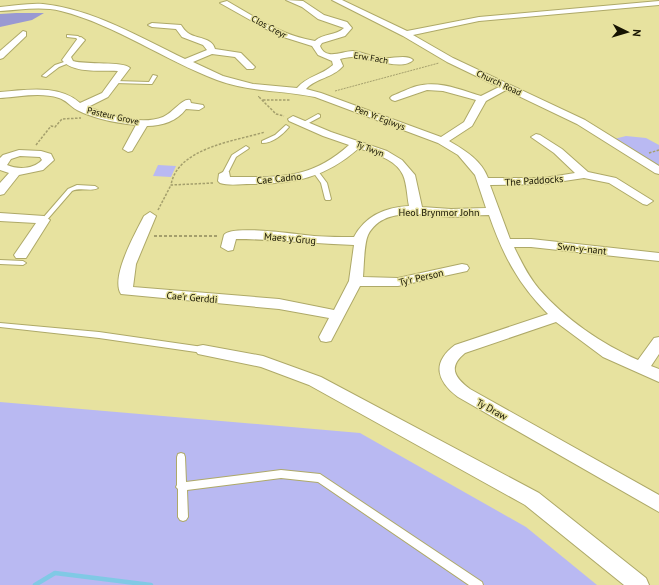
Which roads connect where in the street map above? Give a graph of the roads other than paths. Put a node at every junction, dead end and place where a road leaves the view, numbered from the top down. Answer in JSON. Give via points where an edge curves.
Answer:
{"nodes":[{"id":1,"x":290,"y":0,"type":"edge"},
{"id":2,"x":336,"y":0,"type":"edge"},
{"id":3,"x":224,"y":3,"type":"dead end"},
{"id":4,"x":659,"y":3,"type":"edge"},
{"id":5,"x":0,"y":9,"type":"edge"},
{"id":6,"x":152,"y":25,"type":"dead end"},
{"id":7,"x":23,"y":34,"type":"dead end"},
{"id":8,"x":406,"y":34,"type":"junction"},
{"id":9,"x":68,"y":36,"type":"dead end"},
{"id":10,"x":81,"y":40,"type":"joint"},
{"id":11,"x":316,"y":44,"type":"junction"},
{"id":12,"x":211,"y":51,"type":"junction"},
{"id":13,"x":0,"y":56,"type":"edge"},
{"id":14,"x":333,"y":58,"type":"junction"},
{"id":15,"x":409,"y":60,"type":"dead end"},
{"id":16,"x":67,"y":62,"type":"junction"},
{"id":17,"x":185,"y":62,"type":"junction"},
{"id":18,"x":250,"y":67,"type":"dead end"},
{"id":19,"x":44,"y":76,"type":"dead end"},
{"id":20,"x":155,"y":76,"type":"dead end"},
{"id":21,"x":115,"y":82,"type":"junction"},
{"id":22,"x":507,"y":86,"type":"junction"},
{"id":23,"x":300,"y":91,"type":"junction"},
{"id":24,"x":0,"y":95,"type":"edge"},
{"id":25,"x":395,"y":98,"type":"dead end"},
{"id":26,"x":482,"y":98,"type":"junction"},
{"id":27,"x":79,"y":107,"type":"junction"},
{"id":28,"x":199,"y":107,"type":"dead end"},
{"id":29,"x":318,"y":116,"type":"dead end"},
{"id":30,"x":144,"y":123,"type":"junction"},
{"id":31,"x":295,"y":123,"type":"junction"},
{"id":32,"x":536,"y":137,"type":"dead end"},
{"id":33,"x":442,"y":141,"type":"junction"},
{"id":34,"x":264,"y":142,"type":"dead end"},
{"id":35,"x":357,"y":144,"type":"junction"},
{"id":36,"x":246,"y":148,"type":"dead end"},
{"id":37,"x":128,"y":149,"type":"dead end"},
{"id":38,"x":17,"y":170,"type":"junction"},
{"id":39,"x":659,"y":171,"type":"edge"},
{"id":40,"x":316,"y":172,"type":"junction"},
{"id":41,"x":584,"y":175,"type":"junction"},
{"id":42,"x":225,"y":178,"type":"joint"},
{"id":43,"x":484,"y":182,"type":"junction"},
{"id":44,"x":95,"y":188,"type":"dead end"},
{"id":45,"x":0,"y":191,"type":"edge"},
{"id":46,"x":328,"y":199,"type":"dead end"},
{"id":47,"x":647,"y":201,"type":"dead end"},
{"id":48,"x":416,"y":210,"type":"junction"},
{"id":49,"x":492,"y":211,"type":"junction"},
{"id":50,"x":150,"y":216,"type":"road end"},
{"id":51,"x":0,"y":217,"type":"edge"},
{"id":52,"x":44,"y":220,"type":"junction"},
{"id":53,"x":229,"y":241,"type":"road end"},
{"id":54,"x":360,"y":241,"type":"junction"},
{"id":55,"x":505,"y":243,"type":"junction"},
{"id":56,"x":659,"y":256,"type":"edge"},
{"id":57,"x":22,"y":259,"type":"joint"},
{"id":58,"x":0,"y":262,"type":"edge"},
{"id":59,"x":462,"y":268,"type":"dead end"},
{"id":60,"x":356,"y":281,"type":"junction"},
{"id":61,"x":337,"y":315,"type":"junction"},
{"id":62,"x":558,"y":316,"type":"junction"},
{"id":63,"x":0,"y":325,"type":"edge"},
{"id":64,"x":326,"y":338,"type":"dead end"},
{"id":65,"x":659,"y":342,"type":"edge"},
{"id":66,"x":202,"y":350,"type":"joint"},
{"id":67,"x":641,"y":368,"type":"junction"},
{"id":68,"x":659,"y":376,"type":"edge"},
{"id":69,"x":181,"y":457,"type":"dead end"},
{"id":70,"x":181,"y":487,"type":"junction"},
{"id":71,"x":659,"y":504,"type":"edge"},
{"id":72,"x":183,"y":516,"type":"dead end"},
{"id":73,"x":478,"y":585,"type":"edge"},
{"id":74,"x":640,"y":585,"type":"edge"}],
"edges":[{"from":1,"to":11,"type":"street","via":[[304,4],[320,17],[348,27],[345,32],[327,37]]},
{"from":2,"to":8,"type":"street","name":"Church Road"},
{"from":3,"to":11,"type":"street","name":"Clos Creyr","via":[[294,39]]},
{"from":4,"to":8,"type":"street","via":[[479,19]]},
{"from":5,"to":17,"type":"street","name":"Pen Yr Eglwys","via":[[41,6],[62,10],[101,23]]},
{"from":6,"to":12,"type":"street","via":[[178,27],[185,35],[206,43],[211,47]]},
{"from":7,"to":13,"type":"street"},
{"from":8,"to":22,"type":"street","name":"Church Road","via":[[450,60]]},
{"from":9,"to":10,"type":"lane"},
{"from":10,"to":16,"type":"street","via":[[67,57]]},
{"from":11,"to":14,"type":"street","via":[[319,52]]},
{"from":12,"to":17,"type":"street"},
{"from":12,"to":18,"type":"street","via":[[238,55]]},
{"from":14,"to":15,"type":"street","name":"Erw Fach","via":[[353,54],[383,61]]},
{"from":14,"to":23,"type":"street","via":[[337,62],[337,68],[307,82]]},
{"from":16,"to":19,"type":"lane","via":[[49,70]]},
{"from":16,"to":21,"type":"street","via":[[78,66],[125,68]]},
{"from":17,"to":23,"type":"street","name":"Pen Yr Eglwys","via":[[237,83]]},
{"from":20,"to":21,"type":"lane","via":[[150,83]]},
{"from":21,"to":27,"type":"street","via":[[105,95]]},
{"from":22,"to":26,"type":"street"},
{"from":22,"to":39,"type":"street","name":"Church Road","via":[[581,122]]},
{"from":23,"to":33,"type":"street","name":"Pen Yr Eglwys"},
{"from":24,"to":27,"type":"street","name":"Pasteur Grove","via":[[56,95],[74,100]]},
{"from":25,"to":26,"type":"street","via":[[429,87]]},
{"from":26,"to":33,"type":"street","via":[[468,124]]},
{"from":27,"to":30,"type":"street","name":"Pasteur Grove"},
{"from":28,"to":30,"type":"street","name":"Pasteur Grove","via":[[185,104],[178,114],[170,118]]},
{"from":29,"to":31,"type":"lane"},
{"from":30,"to":37,"type":"street"},
{"from":31,"to":34,"type":"lane"},
{"from":31,"to":35,"type":"street","name":"Ty Twyn"},
{"from":32,"to":41,"type":"street","name":"The Paddocks","via":[[558,151]]},
{"from":33,"to":43,"type":"street","name":"Pen Yr Eglwys","via":[[468,158],[478,169]]},
{"from":35,"to":40,"type":"street","name":"Cae Cadno","via":[[338,160]]},
{"from":35,"to":48,"type":"street","name":"Ty Twyn","via":[[383,153],[404,168],[412,183]]},
{"from":36,"to":42,"type":"lane","via":[[234,156]]},
{"from":38,"to":38,"type":"street","via":[[34,170],[47,162],[48,158],[30,153],[14,154],[2,161],[1,165],[4,168]]},
{"from":38,"to":45,"type":"street"},
{"from":40,"to":42,"type":"street","name":"Cae Cadno","via":[[288,179]]},
{"from":40,"to":46,"type":"lane","via":[[324,183]]},
{"from":41,"to":43,"type":"street","name":"The Paddocks","via":[[544,181]]},
{"from":41,"to":47,"type":"street","name":"The Paddocks","via":[[612,180]]},
{"from":43,"to":49,"type":"street","name":"Pen Yr Eglwys"},
{"from":44,"to":52,"type":"lane","via":[[77,187],[70,190]]},
{"from":48,"to":49,"type":"street","name":"Heol Brynmor John","via":[[451,213]]},
{"from":48,"to":54,"type":"street","name":"Heol Brynmor John","via":[[390,213],[376,219],[366,227]]},
{"from":49,"to":55,"type":"street","name":"Pen Yr Eglwys"},
{"from":50,"to":61,"type":"street","name":"Cae'r Gerddi","via":[[136,245],[124,284],[126,291],[279,304]]},
{"from":51,"to":52,"type":"street"},
{"from":52,"to":57,"type":"street"},
{"from":53,"to":54,"type":"street","name":"Maes y Grug","via":[[274,235],[313,240]]},
{"from":54,"to":60,"type":"street","name":"Heol Brynmor John"},
{"from":55,"to":56,"type":"street","name":"Swn-y-nant","via":[[531,242]]},
{"from":55,"to":62,"type":"street","name":"Pen Yr Eglwys","via":[[534,292]]},
{"from":57,"to":58,"type":"lane"},
{"from":59,"to":60,"type":"street","name":"Ty'r Person","via":[[398,282]]},
{"from":60,"to":61,"type":"street","name":"Heol Brynmor John"},
{"from":61,"to":64,"type":"street","name":"Heol Brynmor John"},
{"from":62,"to":67,"type":"street","name":"Pen Yr Eglwys","via":[[608,353]]},
{"from":62,"to":71,"type":"street","name":"Ty Draw","via":[[460,349],[448,361],[449,378],[457,389]]},
{"from":63,"to":66,"type":"lane","via":[[92,334]]},
{"from":65,"to":67,"type":"street"},
{"from":66,"to":74,"type":"street","via":[[263,362],[315,381],[532,499]]},
{"from":67,"to":68,"type":"street","name":"Pen Yr Eglwys"},
{"from":69,"to":70,"type":"lane"},
{"from":70,"to":72,"type":"lane"},
{"from":70,"to":73,"type":"lane","via":[[281,474],[320,478]]}]}
